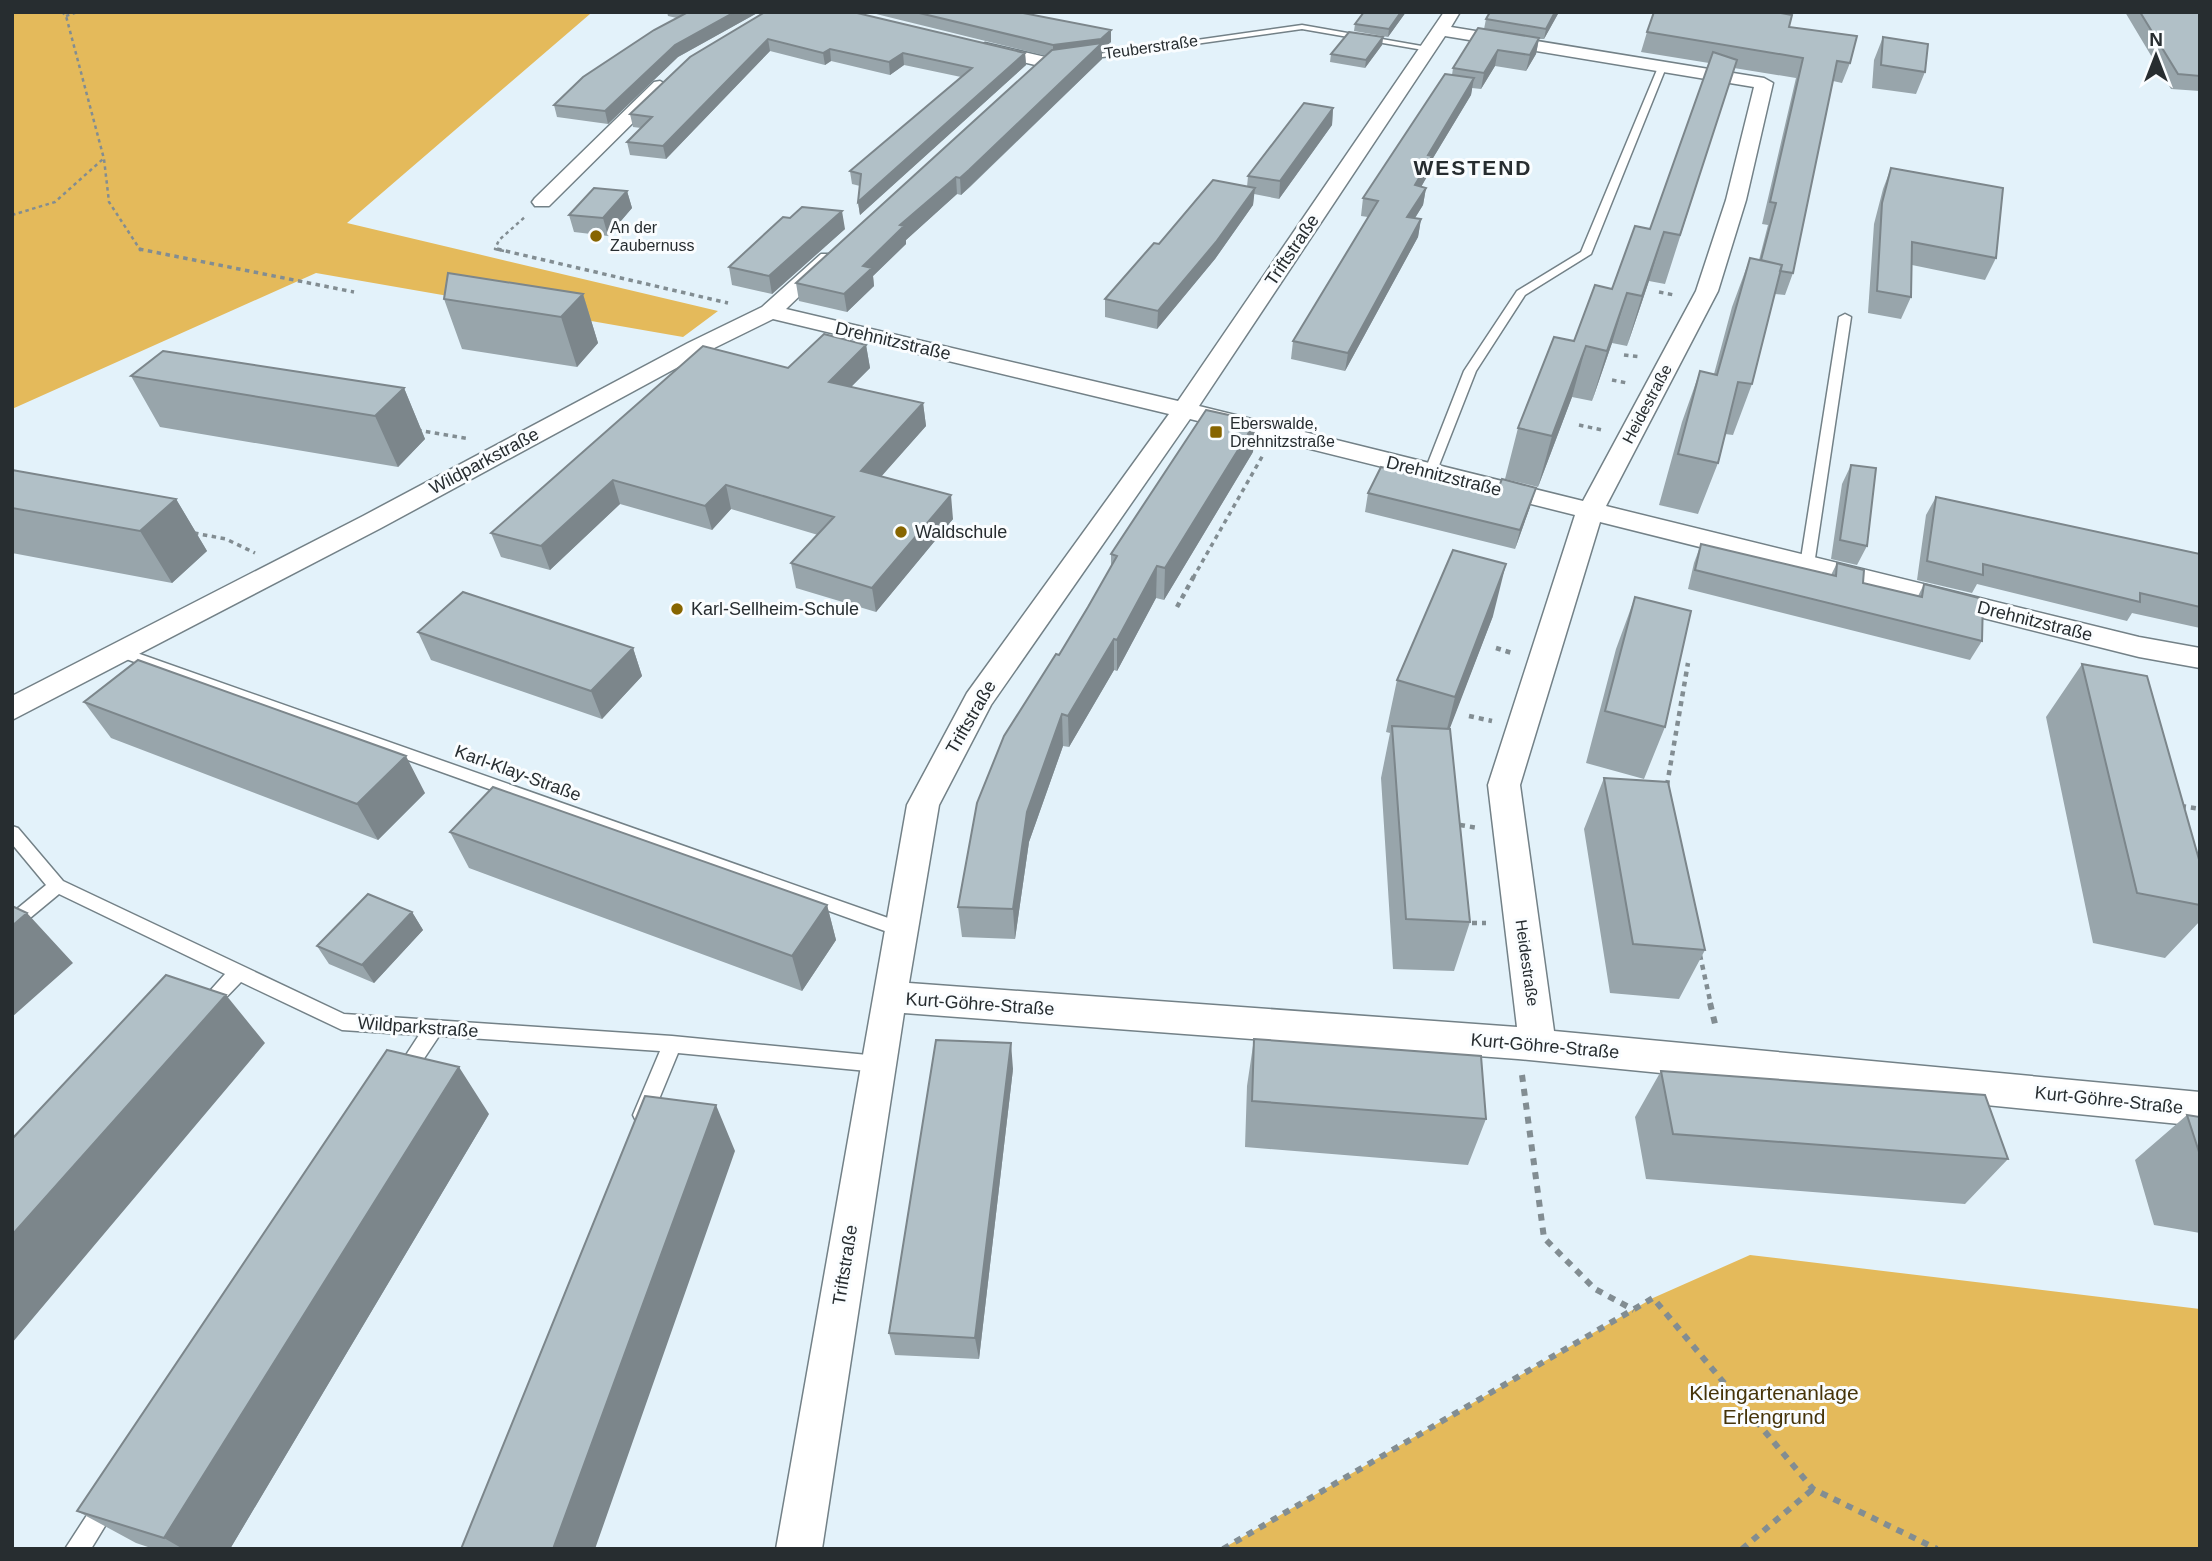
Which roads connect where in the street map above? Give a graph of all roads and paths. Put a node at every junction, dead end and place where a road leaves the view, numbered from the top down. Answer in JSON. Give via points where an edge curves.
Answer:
{"nodes":[{"id":1,"x":62,"y":12,"type":"edge"},
{"id":2,"x":78,"y":12,"type":"edge"},
{"id":3,"x":66,"y":16,"type":"junction"},
{"id":4,"x":1441,"y":30,"type":"edge"},
{"id":5,"x":965,"y":43,"type":"edge"},
{"id":6,"x":1071,"y":58,"type":"edge"},
{"id":7,"x":1663,"y":65,"type":"junction"},
{"id":8,"x":676,"y":71,"type":"edge"},
{"id":9,"x":1024,"y":80,"type":"edge"},
{"id":10,"x":104,"y":159,"type":"junction"},
{"id":11,"x":542,"y":202,"type":"joint"},
{"id":12,"x":12,"y":215,"type":"edge"},
{"id":13,"x":841,"y":247,"type":"edge"},
{"id":14,"x":354,"y":292,"type":"dead end"},
{"id":15,"x":770,"y":312,"type":"junction"},
{"id":16,"x":1845,"y":317,"type":"dead end"},
{"id":17,"x":1184,"y":410,"type":"junction"},
{"id":18,"x":405,"y":428,"type":"dead end"},
{"id":19,"x":1276,"y":433,"type":"junction"},
{"id":20,"x":513,"y":445,"type":"junction"},
{"id":21,"x":1430,"y":472,"type":"junction"},
{"id":22,"x":1590,"y":511,"type":"junction"},
{"id":23,"x":186,"y":532,"type":"dead end"},
{"id":24,"x":1807,"y":565,"type":"junction"},
{"id":25,"x":284,"y":567,"type":"junction"},
{"id":26,"x":1177,"y":607,"type":"dead end"},
{"id":27,"x":120,"y":652,"type":"junction"},
{"id":28,"x":2200,"y":658,"type":"edge"},
{"id":29,"x":1688,"y":663,"type":"edge"},
{"id":30,"x":12,"y":709,"type":"edge"},
{"id":31,"x":1666,"y":788,"type":"edge"},
{"id":32,"x":2180,"y":806,"type":"edge"},
{"id":33,"x":2200,"y":809,"type":"edge"},
{"id":34,"x":12,"y":832,"type":"edge"},
{"id":35,"x":57,"y":886,"type":"junction"},
{"id":36,"x":12,"y":923,"type":"edge"},
{"id":37,"x":902,"y":930,"type":"junction"},
{"id":38,"x":1697,"y":943,"type":"edge"},
{"id":39,"x":237,"y":974,"type":"junction"},
{"id":40,"x":889,"y":997,"type":"junction"},
{"id":41,"x":190,"y":1025,"type":"edge"},
{"id":42,"x":435,"y":1028,"type":"junction"},
{"id":43,"x":672,"y":1044,"type":"junction"},
{"id":44,"x":1528,"y":1044,"type":"junction"},
{"id":45,"x":878,"y":1063,"type":"junction"},
{"id":46,"x":1724,"y":1063,"type":"junction"},
{"id":47,"x":396,"y":1085,"type":"edge"},
{"id":48,"x":2200,"y":1109,"type":"edge"},
{"id":49,"x":635,"y":1135,"type":"edge"},
{"id":50,"x":1634,"y":1310,"type":"junction"},
{"id":51,"x":124,"y":1481,"type":"edge"},
{"id":52,"x":1814,"y":1489,"type":"junction"},
{"id":53,"x":77,"y":1549,"type":"edge"},
{"id":54,"x":799,"y":1549,"type":"edge"},
{"id":55,"x":1223,"y":1549,"type":"edge"},
{"id":56,"x":1742,"y":1549,"type":"edge"},
{"id":57,"x":1937,"y":1549,"type":"edge"}],
"edges":[{"from":1,"to":3,"type":"path"},
{"from":2,"to":3,"type":"path"},
{"from":3,"to":10,"type":"path"},
{"from":4,"to":6,"type":"lane","name":"Teuberstraße","via":[[1302,27]]},
{"from":4,"to":7,"type":"street","name":"Heidestraße"},
{"from":4,"to":17,"type":"street","name":"Triftstraße"},
{"from":5,"to":9,"type":"street","via":[[1051,61]]},
{"from":7,"to":21,"type":"lane","via":[[1586,254],[1521,293],[1471,371]]},
{"from":7,"to":22,"type":"street","name":"Heidestraße","via":[[1764,83],[1736,200],[1707,291]]},
{"from":8,"to":11,"type":"street"},
{"from":10,"to":12,"type":"path","via":[[55,202]]},
{"from":10,"to":14,"type":"path","via":[[109,202],[140,251]]},
{"from":11,"to":15,"type":"path","via":[[499,240],[495,249]]},
{"from":13,"to":15,"type":"street","name":"Wildparkstraße"},
{"from":15,"to":17,"type":"street","name":"Drehnitzstraße"},
{"from":15,"to":20,"type":"street","name":"Wildparkstraße"},
{"from":16,"to":24,"type":"lane"},
{"from":17,"to":19,"type":"street","name":"Drehnitzstraße"},
{"from":17,"to":37,"type":"street","name":"Triftstraße","via":[[978,700],[923,805]]},
{"from":18,"to":20,"type":"path"},
{"from":19,"to":21,"type":"street","name":"Drehnitzstraße"},
{"from":19,"to":26,"type":"path"},
{"from":20,"to":25,"type":"street","name":"Wildparkstraße"},
{"from":21,"to":22,"type":"street","name":"Drehnitzstraße"},
{"from":22,"to":24,"type":"street","name":"Drehnitzstraße"},
{"from":22,"to":44,"type":"street","name":"Heidestraße","via":[[1503,785]]},
{"from":23,"to":25,"type":"path","via":[[226,539]]},
{"from":24,"to":28,"type":"street","name":"Drehnitzstraße","via":[[2142,660]]},
{"from":25,"to":27,"type":"street","name":"Wildparkstraße"},
{"from":27,"to":30,"type":"street","name":"Wildparkstraße"},
{"from":27,"to":37,"type":"lane","name":"Karl-Klay-Straße"},
{"from":29,"to":31,"type":"path"},
{"from":32,"to":33,"type":"path"},
{"from":34,"to":35,"type":"lane","name":"Wildparkstraße"},
{"from":35,"to":36,"type":"lane"},
{"from":35,"to":39,"type":"lane","name":"Wildparkstraße"},
{"from":37,"to":40,"type":"street","name":"Triftstraße"},
{"from":38,"to":46,"type":"path"},
{"from":39,"to":41,"type":"lane"},
{"from":39,"to":42,"type":"lane","name":"Wildparkstraße","via":[[342,1022]]},
{"from":40,"to":44,"type":"street","name":"Kurt-Göhre-Straße"},
{"from":40,"to":45,"type":"street","name":"Triftstraße"},
{"from":42,"to":43,"type":"lane","name":"Wildparkstraße"},
{"from":42,"to":47,"type":"lane"},
{"from":43,"to":45,"type":"lane","name":"Wildparkstraße"},
{"from":43,"to":49,"type":"lane"},
{"from":44,"to":46,"type":"street","name":"Kurt-Göhre-Straße"},
{"from":44,"to":50,"type":"path","via":[[1544,1238],[1595,1289]]},
{"from":45,"to":54,"type":"street","name":"Triftstraße"},
{"from":46,"to":48,"type":"street","name":"Kurt-Göhre-Straße"},
{"from":50,"to":52,"type":"path","via":[[1653,1298]]},
{"from":50,"to":55,"type":"path"},
{"from":51,"to":53,"type":"lane"},
{"from":52,"to":56,"type":"path"},
{"from":52,"to":57,"type":"path"}]}
